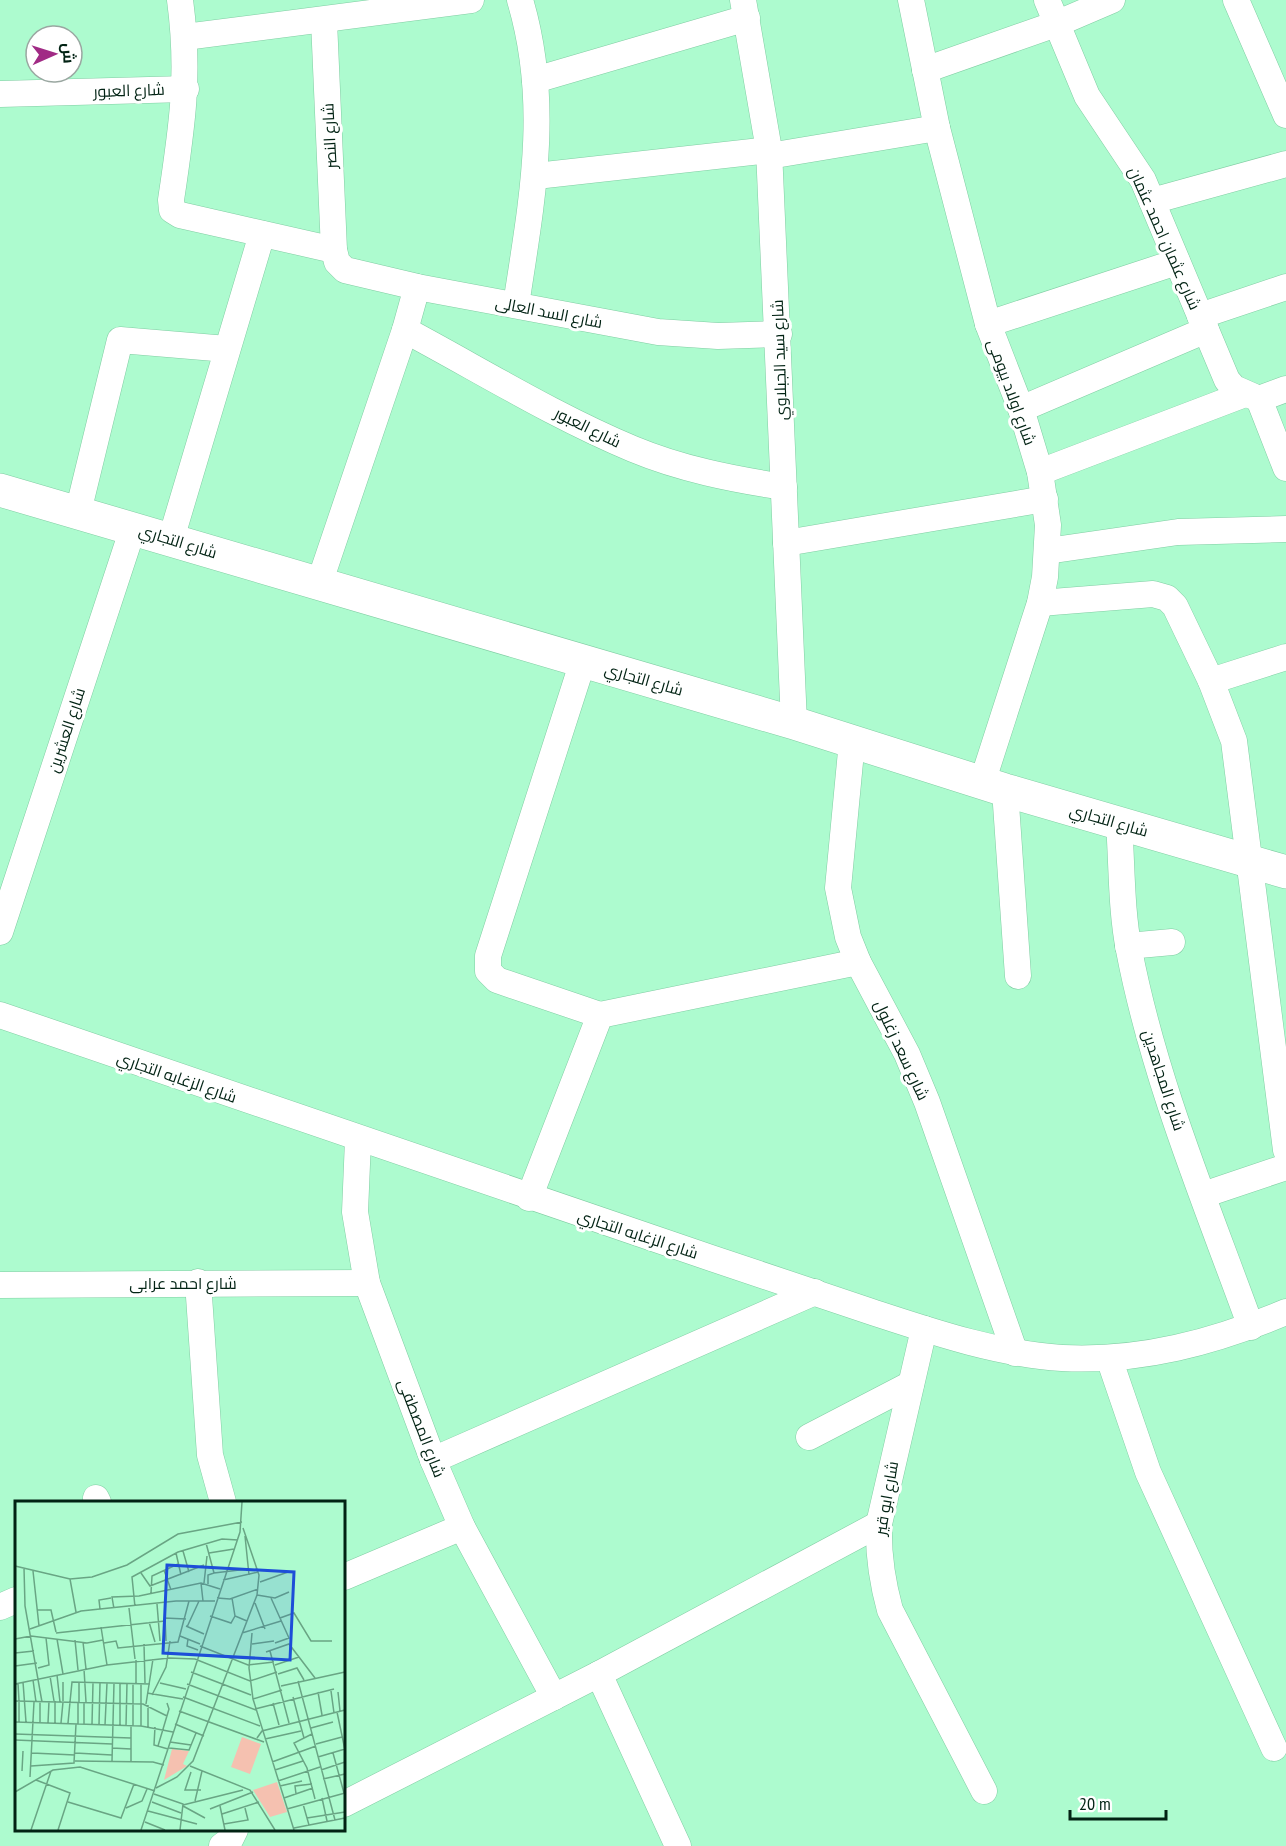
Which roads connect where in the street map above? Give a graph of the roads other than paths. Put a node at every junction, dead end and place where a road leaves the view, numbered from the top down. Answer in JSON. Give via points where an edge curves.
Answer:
{"nodes":[{"id":1,"x":180,"y":0,"type":"edge"},
{"id":2,"x":471,"y":0,"type":"edge"},
{"id":3,"x":520,"y":0,"type":"edge"},
{"id":4,"x":911,"y":0,"type":"edge"},
{"id":5,"x":1047,"y":0,"type":"edge"},
{"id":6,"x":1112,"y":0,"type":"edge"},
{"id":7,"x":1236,"y":0,"type":"edge"},
{"id":8,"x":745,"y":9,"type":"edge"},
{"id":9,"x":324,"y":21,"type":"junction"},
{"id":10,"x":1056,"y":24,"type":"junction"},
{"id":11,"x":185,"y":37,"type":"junction"},
{"id":12,"x":925,"y":70,"type":"junction"},
{"id":13,"x":535,"y":80,"type":"junction"},
{"id":14,"x":186,"y":89,"type":"junction"},
{"id":15,"x":0,"y":94,"type":"edge"},
{"id":16,"x":1286,"y":115,"type":"edge"},
{"id":17,"x":937,"y":128,"type":"junction"},
{"id":18,"x":769,"y":153,"type":"junction"},
{"id":19,"x":1286,"y":164,"type":"edge"},
{"id":20,"x":536,"y":176,"type":"junction"},
{"id":21,"x":1152,"y":201,"type":"junction"},
{"id":22,"x":262,"y":234,"type":"junction"},
{"id":23,"x":334,"y":250,"type":"junction"},
{"id":24,"x":1177,"y":262,"type":"junction"},
{"id":25,"x":417,"y":287,"type":"junction"},
{"id":26,"x":1286,"y":287,"type":"edge"},
{"id":27,"x":516,"y":304,"type":"junction"},
{"id":28,"x":1203,"y":323,"type":"junction"},
{"id":29,"x":988,"y":324,"type":"junction"},
{"id":30,"x":405,"y":330,"type":"junction"},
{"id":31,"x":779,"y":334,"type":"junction"},
{"id":32,"x":227,"y":349,"type":"junction"},
{"id":33,"x":1286,"y":389,"type":"edge"},
{"id":34,"x":1252,"y":397,"type":"junction"},
{"id":35,"x":1021,"y":410,"type":"junction"},
{"id":36,"x":1286,"y":466,"type":"edge"},
{"id":37,"x":1040,"y":472,"type":"junction"},
{"id":38,"x":784,"y":487,"type":"junction"},
{"id":39,"x":0,"y":490,"type":"edge"},
{"id":40,"x":1045,"y":499,"type":"junction"},
{"id":41,"x":78,"y":512,"type":"junction"},
{"id":42,"x":133,"y":528,"type":"junction"},
{"id":43,"x":1286,"y":529,"type":"edge"},
{"id":44,"x":171,"y":539,"type":"junction"},
{"id":45,"x":786,"y":543,"type":"junction"},
{"id":46,"x":1047,"y":551,"type":"junction"},
{"id":47,"x":319,"y":584,"type":"junction"},
{"id":48,"x":1040,"y":603,"type":"junction"},
{"id":49,"x":1286,"y":657,"type":"edge"},
{"id":50,"x":583,"y":661,"type":"junction"},
{"id":51,"x":1211,"y":681,"type":"junction"},
{"id":52,"x":794,"y":723,"type":"junction"},
{"id":53,"x":852,"y":741,"type":"junction"},
{"id":54,"x":994,"y":786,"type":"junction"},
{"id":55,"x":1119,"y":823,"type":"junction"},
{"id":56,"x":1249,"y":861,"type":"junction"},
{"id":57,"x":1286,"y":872,"type":"edge"},
{"id":58,"x":0,"y":932,"type":"edge"},
{"id":59,"x":1172,"y":942,"type":"dead end"},
{"id":60,"x":1128,"y":946,"type":"junction"},
{"id":61,"x":858,"y":962,"type":"junction"},
{"id":62,"x":1018,"y":976,"type":"dead end"},
{"id":63,"x":0,"y":1015,"type":"edge"},
{"id":64,"x":600,"y":1015,"type":"junction"},
{"id":65,"x":358,"y":1140,"type":"junction"},
{"id":66,"x":1286,"y":1150,"type":"edge"},
{"id":67,"x":1286,"y":1167,"type":"edge"},
{"id":68,"x":1203,"y":1195,"type":"junction"},
{"id":69,"x":530,"y":1198,"type":"junction"},
{"id":70,"x":198,"y":1282,"type":"junction"},
{"id":71,"x":367,"y":1283,"type":"junction"},
{"id":72,"x":0,"y":1285,"type":"edge"},
{"id":73,"x":815,"y":1292,"type":"junction"},
{"id":74,"x":1286,"y":1312,"type":"edge"},
{"id":75,"x":1251,"y":1327,"type":"junction"},
{"id":76,"x":924,"y":1329,"type":"junction"},
{"id":77,"x":1016,"y":1353,"type":"junction"},
{"id":78,"x":1109,"y":1358,"type":"junction"},
{"id":79,"x":910,"y":1384,"type":"junction"},
{"id":80,"x":809,"y":1437,"type":"dead end"},
{"id":81,"x":433,"y":1460,"type":"junction"},
{"id":82,"x":222,"y":1501,"type":"edge"},
{"id":83,"x":879,"y":1524,"type":"junction"},
{"id":84,"x":462,"y":1527,"type":"junction"},
{"id":85,"x":345,"y":1577,"type":"edge"},
{"id":86,"x":15,"y":1600,"type":"edge"},
{"id":87,"x":0,"y":1607,"type":"edge"},
{"id":88,"x":599,"y":1674,"type":"junction"},
{"id":89,"x":554,"y":1697,"type":"junction"},
{"id":90,"x":1274,"y":1748,"type":"dead end"},
{"id":91,"x":984,"y":1791,"type":"dead end"},
{"id":92,"x":345,"y":1803,"type":"edge"},
{"id":93,"x":234,"y":1831,"type":"edge"},
{"id":94,"x":222,"y":1846,"type":"edge"},
{"id":95,"x":678,"y":1846,"type":"edge"}],
"edges":[{"from":1,"to":11,"type":"street"},
{"from":2,"to":9,"type":"street"},
{"from":3,"to":13,"type":"street"},
{"from":4,"to":12,"type":"street","name":"شارع اولاد بيومى"},
{"from":5,"to":10,"type":"street","name":"شارع عثمان احمد عثمان"},
{"from":6,"to":10,"type":"street"},
{"from":7,"to":16,"type":"street"},
{"from":8,"to":13,"type":"street"},
{"from":8,"to":18,"type":"street","name":"شارع سيد الجبلاوي"},
{"from":9,"to":11,"type":"street"},
{"from":9,"to":23,"type":"street","name":"شارع النصر"},
{"from":10,"to":12,"type":"street"},
{"from":10,"to":21,"type":"street","name":"شارع عثمان احمد عثمان","via":[[1086,96]]},
{"from":11,"to":14,"type":"street"},
{"from":12,"to":17,"type":"street","name":"شارع اولاد بيومى"},
{"from":13,"to":20,"type":"street"},
{"from":14,"to":15,"type":"street","name":"شارع العبور"},
{"from":14,"to":22,"type":"street","via":[[172,210]]},
{"from":17,"to":18,"type":"street"},
{"from":17,"to":29,"type":"street","name":"شارع اولاد بيومى"},
{"from":18,"to":20,"type":"street"},
{"from":18,"to":31,"type":"street","name":"شارع سيد الجبلاوي"},
{"from":19,"to":21,"type":"street"},
{"from":20,"to":27,"type":"street"},
{"from":21,"to":24,"type":"street","name":"شارع عثمان احمد عثمان"},
{"from":22,"to":23,"type":"street"},
{"from":22,"to":32,"type":"street"},
{"from":23,"to":25,"type":"street","name":"شارع السد العالى","via":[[337,262],[345,270]]},
{"from":24,"to":28,"type":"street","name":"شارع عثمان احمد عثمان"},
{"from":24,"to":29,"type":"street"},
{"from":25,"to":27,"type":"street","name":"شارع السد العالى"},
{"from":25,"to":30,"type":"street"},
{"from":26,"to":28,"type":"street"},
{"from":27,"to":31,"type":"street","name":"شارع السد العالى","via":[[658,332],[718,336]]},
{"from":28,"to":34,"type":"street","name":"شارع عثمان احمد عثمان","via":[[1229,384]]},
{"from":28,"to":35,"type":"street"},
{"from":29,"to":35,"type":"street","name":"شارع اولاد بيومى"},
{"from":30,"to":38,"type":"street","name":"شارع العبور","via":[[634,450],[712,474]]},
{"from":30,"to":47,"type":"street"},
{"from":31,"to":38,"type":"street","name":"شارع سيد الجبلاوي"},
{"from":32,"to":41,"type":"street","via":[[120,340]]},
{"from":32,"to":44,"type":"street"},
{"from":33,"to":34,"type":"street"},
{"from":34,"to":36,"type":"street","name":"شارع عثمان احمد عثمان"},
{"from":34,"to":37,"type":"street"},
{"from":35,"to":37,"type":"street","name":"شارع اولاد بيومى"},
{"from":37,"to":40,"type":"street","name":"شارع اولاد بيومى"},
{"from":38,"to":45,"type":"street","name":"شارع سيد الجبلاوي"},
{"from":39,"to":41,"type":"street","name":"شارع التجاري"},
{"from":40,"to":45,"type":"street"},
{"from":40,"to":46,"type":"street","name":"شارع اولاد بيومى"},
{"from":41,"to":42,"type":"street","name":"شارع التجاري"},
{"from":42,"to":44,"type":"street","name":"شارع التجاري"},
{"from":42,"to":58,"type":"street","name":"شارع العشرين"},
{"from":43,"to":46,"type":"street","via":[[1178,532]]},
{"from":44,"to":47,"type":"street","name":"شارع التجاري"},
{"from":45,"to":52,"type":"street","name":"شارع سيد الجبلاوي"},
{"from":46,"to":48,"type":"street","name":"شارع اولاد بيومى"},
{"from":47,"to":50,"type":"street","name":"شارع التجاري"},
{"from":48,"to":51,"type":"street","via":[[1153,594],[1167,598],[1175,606]]},
{"from":48,"to":54,"type":"street","name":"شارع اولاد بيومى"},
{"from":49,"to":51,"type":"street"},
{"from":50,"to":52,"type":"street","name":"شارع التجاري"},
{"from":50,"to":64,"type":"street","via":[[488,956],[488,971],[497,980]]},
{"from":51,"to":56,"type":"street","via":[[1234,741]]},
{"from":52,"to":53,"type":"street","name":"شارع التجاري"},
{"from":53,"to":54,"type":"street","name":"شارع التجاري"},
{"from":53,"to":61,"type":"street","name":"شارع سعد زغلول","via":[[838,888],[848,937]]},
{"from":54,"to":55,"type":"street","name":"شارع التجاري"},
{"from":54,"to":62,"type":"street"},
{"from":55,"to":56,"type":"street","name":"شارع التجاري"},
{"from":55,"to":60,"type":"street","name":"شارع المجاهدين"},
{"from":56,"to":57,"type":"street","name":"شارع التجاري"},
{"from":56,"to":66,"type":"street"},
{"from":59,"to":60,"type":"street"},
{"from":60,"to":68,"type":"street","name":"شارع المجاهدين","via":[[1170,1102]]},
{"from":61,"to":64,"type":"street"},
{"from":61,"to":77,"type":"street","name":"شارع سعد زغلول","via":[[907,1054],[927,1102]]},
{"from":63,"to":65,"type":"street","name":"شارع الزغابه التجاري"},
{"from":64,"to":69,"type":"street"},
{"from":65,"to":69,"type":"street","name":"شارع الزغابه التجاري"},
{"from":65,"to":71,"type":"street","name":"شارع المصطفى","via":[[355,1212]]},
{"from":67,"to":68,"type":"street"},
{"from":68,"to":75,"type":"street","name":"شارع المجاهدين"},
{"from":69,"to":73,"type":"street","name":"شارع الزغابه التجاري"},
{"from":70,"to":71,"type":"street","name":"شارع احمد عرابى"},
{"from":70,"to":72,"type":"street","name":"شارع احمد عرابى"},
{"from":70,"to":82,"type":"street","via":[[210,1455]]},
{"from":71,"to":81,"type":"street","name":"شارع المصطفى"},
{"from":73,"to":76,"type":"street","name":"شارع الزغابه التجاري"},
{"from":73,"to":81,"type":"street"},
{"from":74,"to":75,"type":"street","name":"شارع الزغابه التجاري"},
{"from":75,"to":78,"type":"street","name":"شارع الزغابه التجاري","via":[[1196,1344]]},
{"from":76,"to":77,"type":"street","name":"شارع الزغابه التجاري"},
{"from":76,"to":79,"type":"street","name":"شارع ابو قير"},
{"from":77,"to":78,"type":"street","name":"شارع الزغابه التجاري"},
{"from":78,"to":90,"type":"street","via":[[1149,1472]]},
{"from":79,"to":80,"type":"street"},
{"from":79,"to":83,"type":"street","name":"شارع ابو قير"},
{"from":81,"to":84,"type":"street","name":"شارع المصطفى"},
{"from":83,"to":88,"type":"street"},
{"from":83,"to":91,"type":"street","name":"شارع ابو قير","via":[[878,1554],[890,1610]]},
{"from":84,"to":85,"type":"street"},
{"from":84,"to":89,"type":"street","name":"شارع المصطفى"},
{"from":86,"to":87,"type":"street"},
{"from":88,"to":89,"type":"street"},
{"from":88,"to":95,"type":"street"},
{"from":89,"to":92,"type":"street"},
{"from":93,"to":94,"type":"street"}]}
